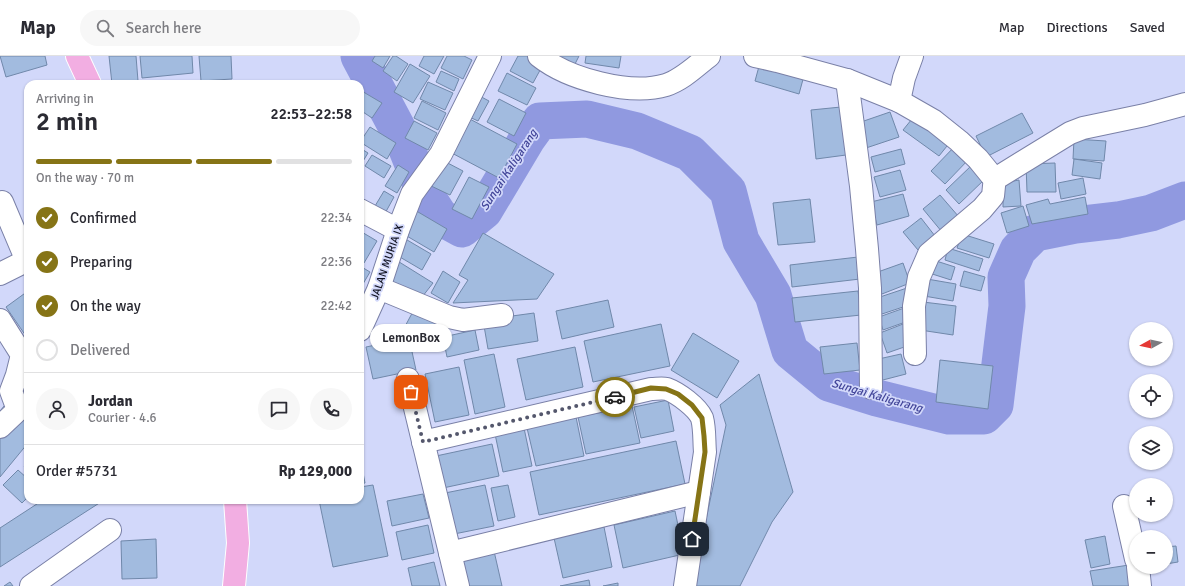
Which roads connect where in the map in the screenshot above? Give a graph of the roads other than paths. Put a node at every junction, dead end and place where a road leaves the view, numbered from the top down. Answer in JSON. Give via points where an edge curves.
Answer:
{"nodes":[{"id":1,"x":77,"y":56,"type":"edge"},
{"id":2,"x":490,"y":56,"type":"edge"},
{"id":3,"x":539,"y":56,"type":"edge"},
{"id":4,"x":708,"y":56,"type":"edge"},
{"id":5,"x":755,"y":56,"type":"edge"},
{"id":6,"x":912,"y":56,"type":"edge"},
{"id":7,"x":88,"y":80,"type":"edge"},
{"id":8,"x":847,"y":80,"type":"junction"},
{"id":9,"x":899,"y":101,"type":"junction"},
{"id":10,"x":1185,"y":104,"type":"edge"},
{"id":11,"x":995,"y":176,"type":"junction"},
{"id":12,"x":2,"y":202,"type":"dead end"},
{"id":13,"x":364,"y":212,"type":"edge"},
{"id":14,"x":398,"y":230,"type":"junction"},
{"id":15,"x":24,"y":252,"type":"edge"},
{"id":16,"x":24,"y":263,"type":"edge"},
{"id":17,"x":0,"y":274,"type":"edge"},
{"id":18,"x":380,"y":288,"type":"junction"},
{"id":19,"x":502,"y":315,"type":"dead end"},
{"id":20,"x":0,"y":320,"type":"edge"},
{"id":21,"x":364,"y":322,"type":"edge"},
{"id":22,"x":915,"y":354,"type":"dead end"},
{"id":23,"x":408,"y":379,"type":"dead end"},
{"id":24,"x":871,"y":388,"type":"dead end"},
{"id":25,"x":0,"y":426,"type":"edge"},
{"id":26,"x":423,"y":442,"type":"junction"},
{"id":27,"x":699,"y":492,"type":"junction"},
{"id":28,"x":235,"y":504,"type":"edge"},
{"id":29,"x":1124,"y":506,"type":"dead end"},
{"id":30,"x":110,"y":530,"type":"dead end"},
{"id":31,"x":1129,"y":530,"type":"edge"},
{"id":32,"x":450,"y":553,"type":"junction"},
{"id":33,"x":1139,"y":574,"type":"edge"},
{"id":34,"x":31,"y":586,"type":"edge"},
{"id":35,"x":234,"y":586,"type":"edge"},
{"id":36,"x":458,"y":586,"type":"edge"},
{"id":37,"x":685,"y":586,"type":"edge"},
{"id":38,"x":1140,"y":586,"type":"edge"}],
"edges":[{"from":1,"to":7,"type":"main road"},
{"from":2,"to":14,"type":"street","name":"JALAN MURIA IX","via":[[441,154],[412,194]]},
{"from":3,"to":4,"type":"street","via":[[572,75],[599,83],[628,88],[653,88],[667,85],[681,77]]},
{"from":5,"to":8,"type":"street"},
{"from":6,"to":9,"type":"street"},
{"from":8,"to":9,"type":"street"},
{"from":8,"to":24,"type":"street","via":[[867,249]]},
{"from":9,"to":11,"type":"street","via":[[934,121]]},
{"from":10,"to":11,"type":"street","via":[[1083,128],[1070,133],[1000,176]]},
{"from":11,"to":22,"type":"street","via":[[993,196],[929,254],[926,260],[919,277],[914,306]]},
{"from":12,"to":15,"type":"street"},
{"from":13,"to":14,"type":"street"},
{"from":14,"to":18,"type":"street","name":"JALAN MURIA IX"},
{"from":16,"to":17,"type":"street"},
{"from":18,"to":19,"type":"street","via":[[449,317],[463,320]]},
{"from":18,"to":21,"type":"street","name":"JALAN MURIA IX"},
{"from":20,"to":25,"type":"street","via":[[22,355],[11,390],[18,410]]},
{"from":23,"to":26,"type":"street"},
{"from":26,"to":27,"type":"street","via":[[651,388],[666,389],[678,394],[692,405],[702,418],[705,452]]},
{"from":26,"to":32,"type":"street"},
{"from":27,"to":32,"type":"street"},
{"from":27,"to":37,"type":"street"},
{"from":28,"to":35,"type":"main road","via":[[238,543]]},
{"from":29,"to":31,"type":"street"},
{"from":30,"to":34,"type":"street"},
{"from":32,"to":36,"type":"street"},
{"from":33,"to":38,"type":"street"}]}
